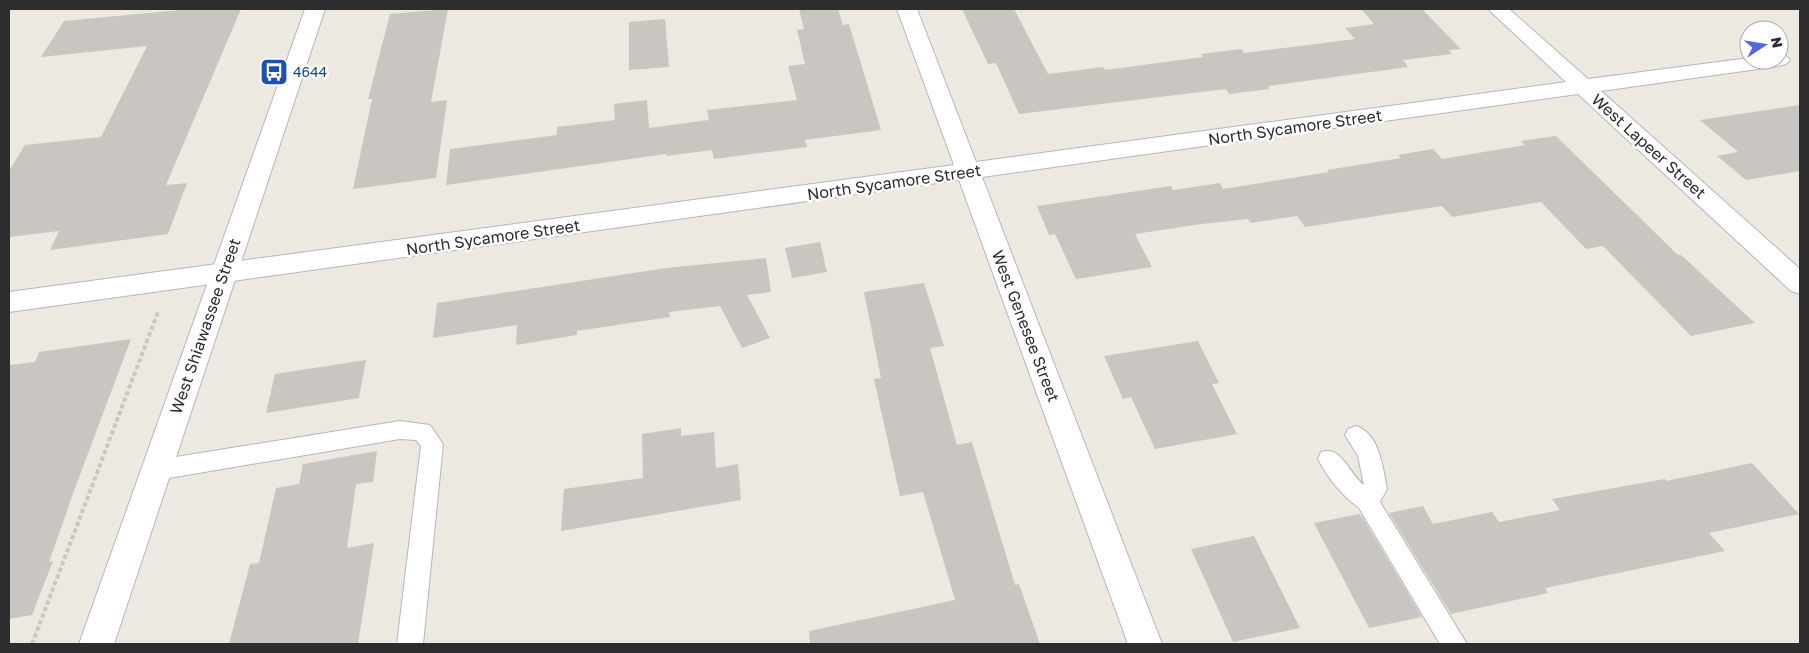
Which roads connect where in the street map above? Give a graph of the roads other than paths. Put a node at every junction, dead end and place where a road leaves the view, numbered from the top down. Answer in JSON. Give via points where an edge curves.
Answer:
{"nodes":[{"id":1,"x":315,"y":9,"type":"edge"},
{"id":2,"x":907,"y":9,"type":"edge"},
{"id":3,"x":1498,"y":9,"type":"edge"},
{"id":4,"x":1739,"y":66,"type":"edge"},
{"id":5,"x":1585,"y":88,"type":"junction"},
{"id":6,"x":968,"y":172,"type":"junction"},
{"id":7,"x":223,"y":273,"type":"junction"},
{"id":8,"x":1800,"y":284,"type":"edge"},
{"id":9,"x":9,"y":302,"type":"edge"},
{"id":10,"x":1356,"y":435,"type":"dead end"},
{"id":11,"x":1329,"y":459,"type":"dead end"},
{"id":12,"x":156,"y":470,"type":"junction"},
{"id":13,"x":1367,"y":501,"type":"junction"},
{"id":14,"x":96,"y":644,"type":"edge"},
{"id":15,"x":410,"y":644,"type":"edge"},
{"id":16,"x":1145,"y":644,"type":"edge"},
{"id":17,"x":1454,"y":644,"type":"edge"}],
"edges":[{"from":1,"to":7,"type":"street","name":"West Shiawassee Street"},
{"from":2,"to":6,"type":"street","name":"West Genesee Street"},
{"from":3,"to":5,"type":"street","name":"West Lapeer Street"},
{"from":4,"to":5,"type":"street","name":"North Sycamore Street"},
{"from":5,"to":6,"type":"street","name":"North Sycamore Street"},
{"from":5,"to":8,"type":"street","name":"West Lapeer Street"},
{"from":6,"to":7,"type":"street","name":"North Sycamore Street"},
{"from":6,"to":16,"type":"street","name":"West Genesee Street"},
{"from":7,"to":9,"type":"street","name":"North Sycamore Street"},
{"from":7,"to":12,"type":"street","name":"West Shiawassee Street"},
{"from":10,"to":13,"type":"lane","via":[[1369,454],[1376,489]]},
{"from":11,"to":13,"type":"lane","via":[[1350,488]]},
{"from":12,"to":14,"type":"street","name":"West Shiawassee Street"},
{"from":12,"to":15,"type":"lane","via":[[400,430],[422,431],[432,444]]},
{"from":13,"to":17,"type":"lane"}]}
